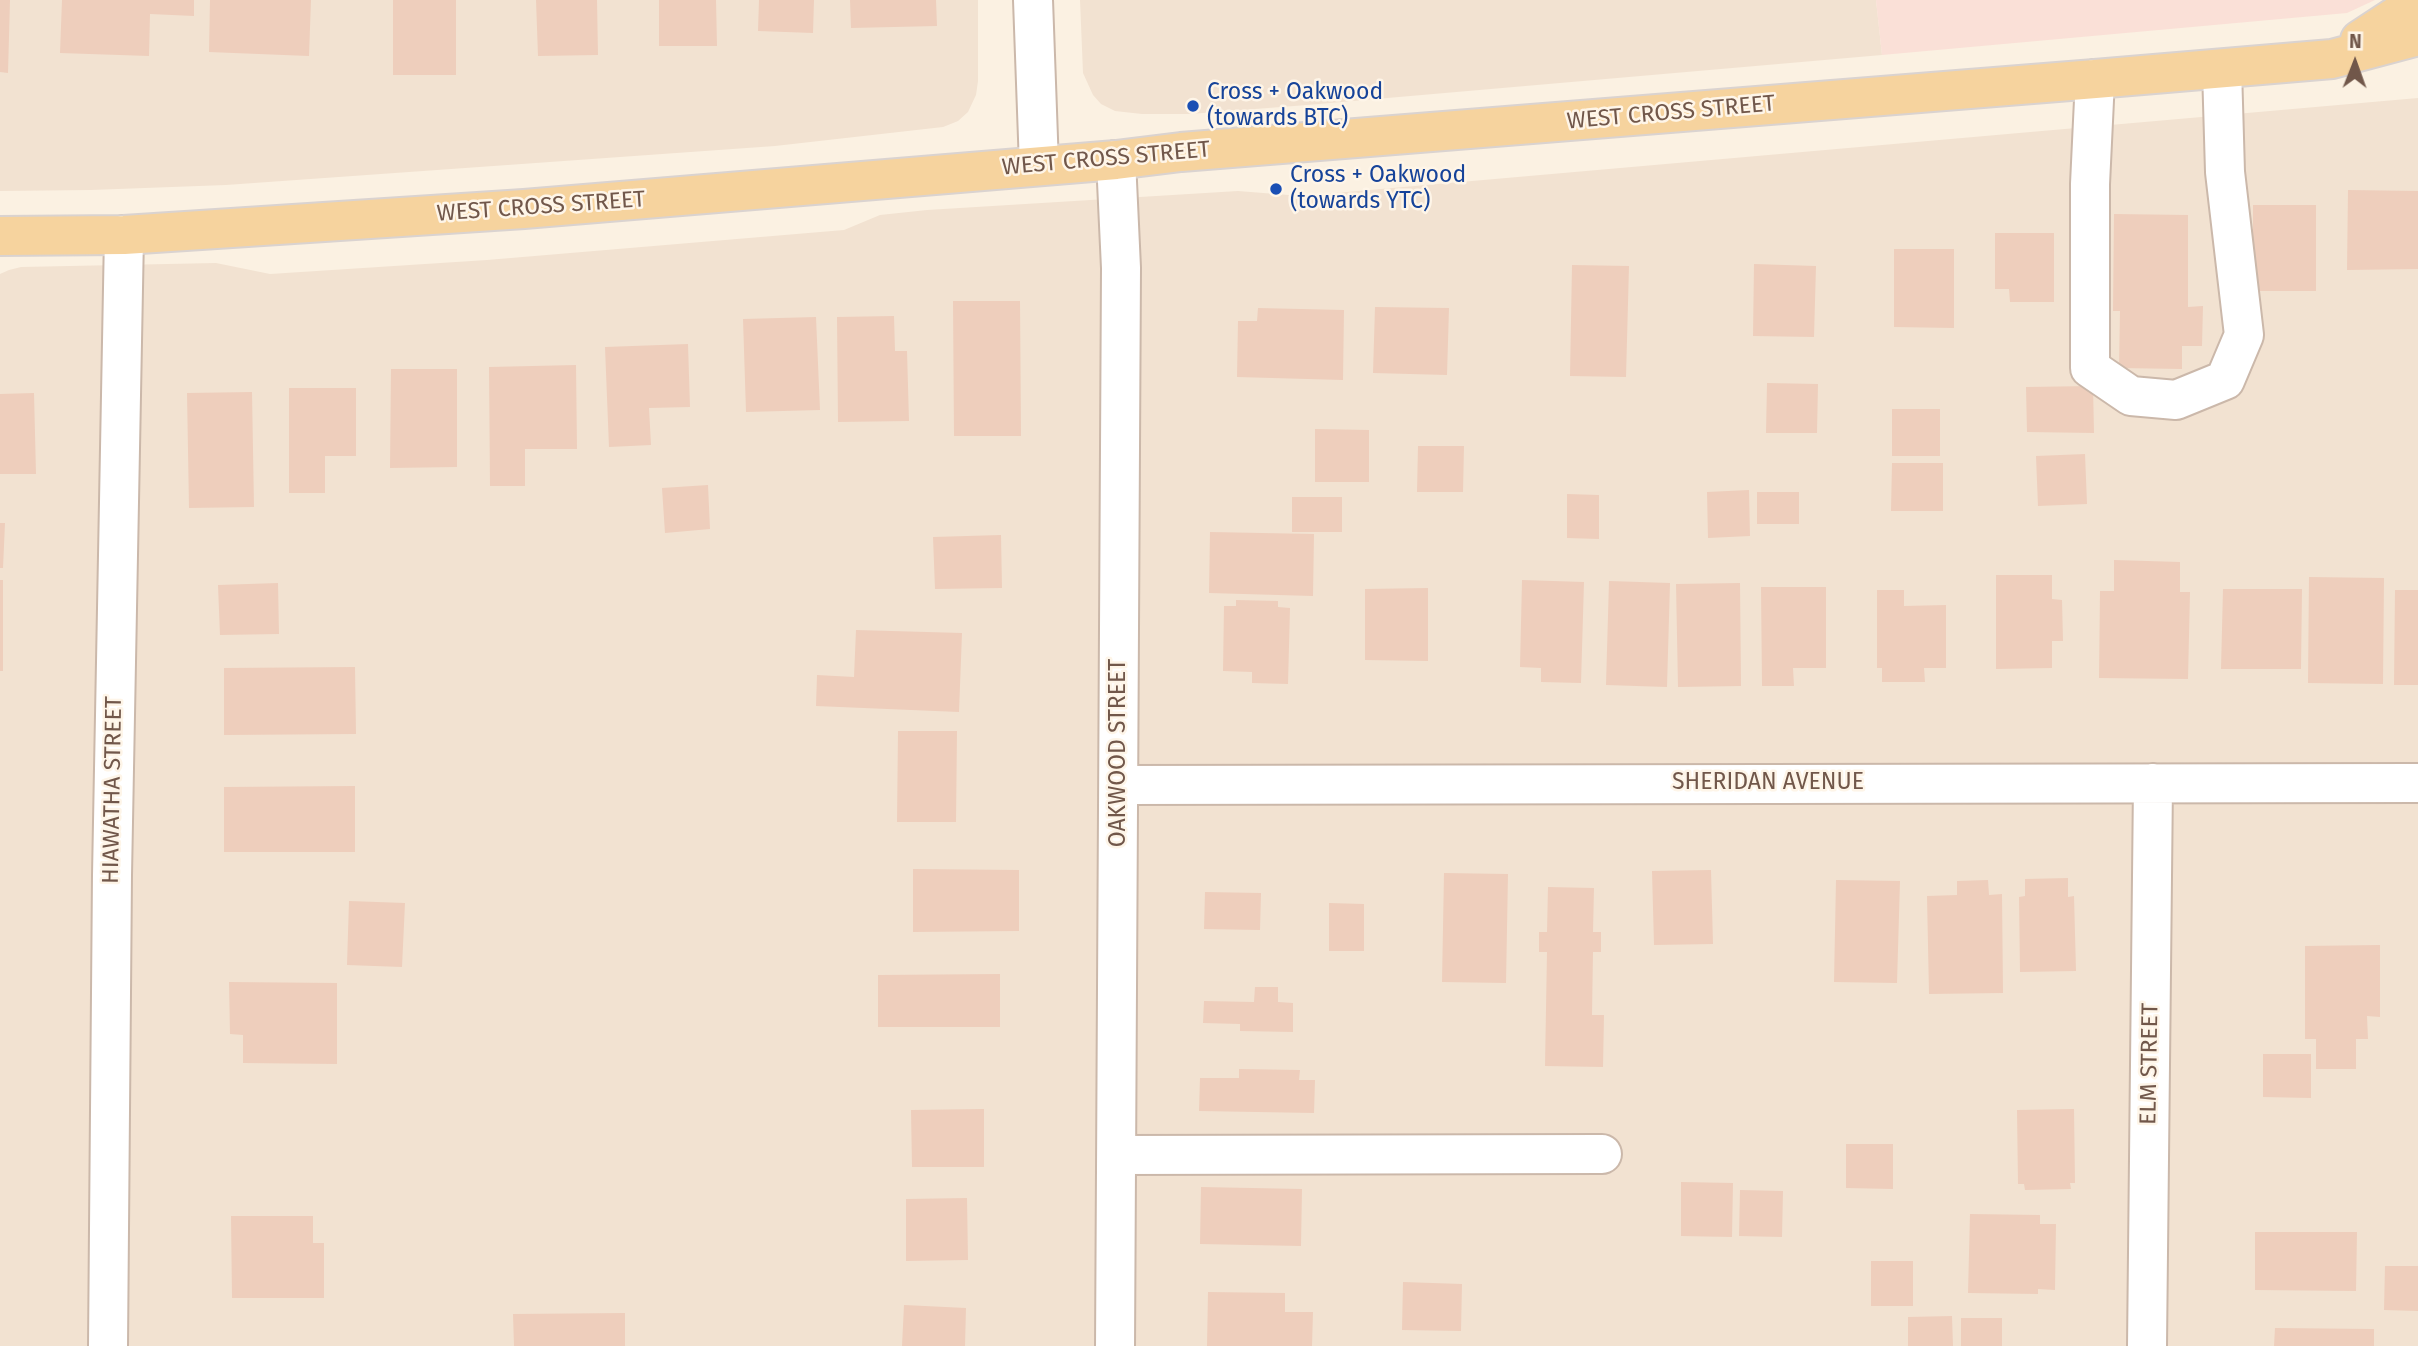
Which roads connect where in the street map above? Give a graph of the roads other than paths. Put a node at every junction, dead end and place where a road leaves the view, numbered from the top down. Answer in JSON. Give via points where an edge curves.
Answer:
{"nodes":[{"id":1,"x":1033,"y":0,"type":"edge"},
{"id":2,"x":2418,"y":2,"type":"edge"},
{"id":3,"x":2418,"y":36,"type":"edge"},
{"id":4,"x":2332,"y":59,"type":"junction"},
{"id":5,"x":2418,"y":65,"type":"edge"},
{"id":6,"x":2222,"y":69,"type":"junction"},
{"id":7,"x":2095,"y":79,"type":"junction"},
{"id":8,"x":1115,"y":160,"type":"junction"},
{"id":9,"x":1039,"y":166,"type":"junction"},
{"id":10,"x":124,"y":235,"type":"junction"},
{"id":11,"x":0,"y":236,"type":"edge"},
{"id":12,"x":2152,"y":783,"type":"junction"},
{"id":13,"x":2418,"y":783,"type":"edge"},
{"id":14,"x":1119,"y":785,"type":"junction"},
{"id":15,"x":1602,"y":1154,"type":"dead end"},
{"id":16,"x":1117,"y":1155,"type":"junction"},
{"id":17,"x":108,"y":1346,"type":"edge"},
{"id":18,"x":1115,"y":1346,"type":"edge"},
{"id":19,"x":2147,"y":1346,"type":"edge"}],
"edges":[{"from":1,"to":9,"type":"street"},
{"from":2,"to":4,"type":"main road"},
{"from":3,"to":4,"type":"main road","name":"WEST CROSS STREET"},
{"from":4,"to":5,"type":"main road"},
{"from":4,"to":6,"type":"main road","name":"WEST CROSS STREET"},
{"from":6,"to":7,"type":"main road","name":"WEST CROSS STREET"},
{"from":6,"to":7,"type":"street","via":[[2225,172],[2244,335],[2225,380],[2176,400],[2131,396],[2090,368]]},
{"from":7,"to":8,"type":"main road","name":"WEST CROSS STREET"},
{"from":8,"to":9,"type":"main road","name":"WEST CROSS STREET"},
{"from":8,"to":14,"type":"street","name":"OAKWOOD STREET","via":[[1121,268]]},
{"from":9,"to":10,"type":"main road","name":"WEST CROSS STREET","via":[[524,209]]},
{"from":10,"to":11,"type":"main road","name":"WEST CROSS STREET"},
{"from":10,"to":17,"type":"street","name":"HIAWATHA STREET"},
{"from":12,"to":13,"type":"street","name":"SHERIDAN AVENUE"},
{"from":12,"to":14,"type":"street","name":"SHERIDAN AVENUE"},
{"from":12,"to":19,"type":"street","name":"ELM STREET"},
{"from":14,"to":16,"type":"street","name":"OAKWOOD STREET"},
{"from":15,"to":16,"type":"street"},
{"from":16,"to":18,"type":"street","name":"OAKWOOD STREET"}]}
